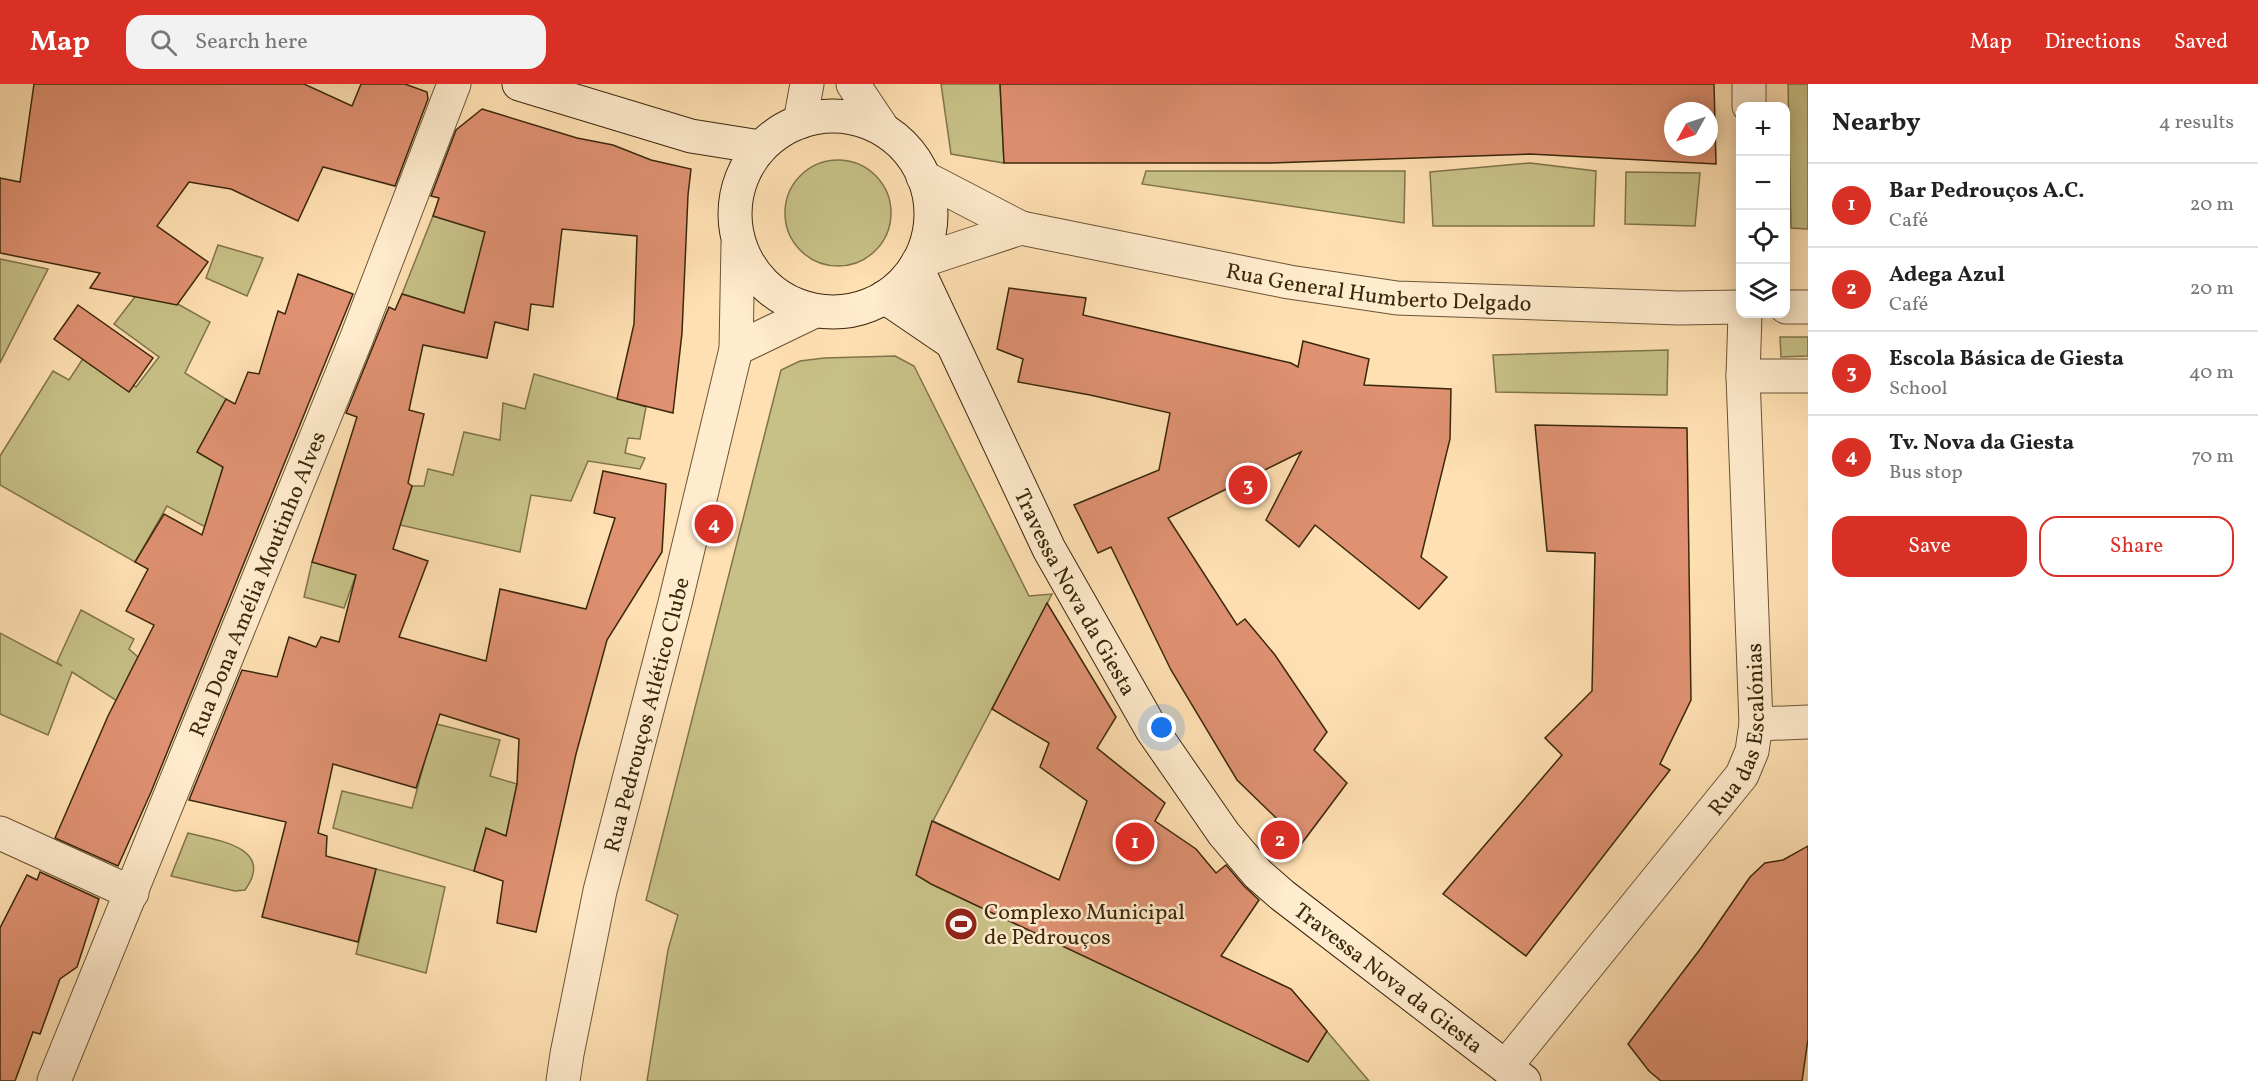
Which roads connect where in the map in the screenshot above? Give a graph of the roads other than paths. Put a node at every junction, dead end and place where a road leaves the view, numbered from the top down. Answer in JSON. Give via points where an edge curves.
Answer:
{"nodes":[{"id":1,"x":454,"y":84,"type":"edge"},
{"id":2,"x":519,"y":84,"type":"edge"},
{"id":3,"x":807,"y":84,"type":"edge"},
{"id":4,"x":853,"y":84,"type":"edge"},
{"id":5,"x":1749,"y":84,"type":"edge"},
{"id":6,"x":1749,"y":102,"type":"edge"},
{"id":7,"x":800,"y":122,"type":"junction"},
{"id":8,"x":884,"y":129,"type":"junction"},
{"id":9,"x":691,"y":136,"type":"junction"},
{"id":10,"x":760,"y":147,"type":"junction"},
{"id":11,"x":741,"y":176,"type":"junction"},
{"id":12,"x":923,"y":177,"type":"junction"},
{"id":13,"x":1021,"y":228,"type":"junction"},
{"id":14,"x":738,"y":243,"type":"junction"},
{"id":15,"x":917,"y":264,"type":"junction"},
{"id":16,"x":885,"y":297,"type":"junction"},
{"id":17,"x":1736,"y":307,"type":"edge"},
{"id":18,"x":1790,"y":307,"type":"edge"},
{"id":19,"x":1808,"y":307,"type":"edge"},
{"id":20,"x":815,"y":311,"type":"junction"},
{"id":21,"x":1745,"y":318,"type":"edge"},
{"id":22,"x":952,"y":343,"type":"junction"},
{"id":23,"x":736,"y":349,"type":"junction"},
{"id":24,"x":1743,"y":376,"type":"junction"},
{"id":25,"x":1808,"y":376,"type":"edge"},
{"id":26,"x":1808,"y":722,"type":"edge"},
{"id":27,"x":1756,"y":724,"type":"junction"},
{"id":28,"x":0,"y":833,"type":"edge"},
{"id":29,"x":132,"y":893,"type":"junction"},
{"id":30,"x":1515,"y":1074,"type":"edge"},
{"id":31,"x":54,"y":1081,"type":"edge"},
{"id":32,"x":563,"y":1081,"type":"edge"}],
"edges":[{"from":1,"to":29,"type":"street","name":"Rua Dona Amélia Moutinho Alves","via":[[357,337]]},
{"from":2,"to":9,"type":"street"},
{"from":3,"to":7,"type":"street"},
{"from":4,"to":8,"type":"street"},
{"from":5,"to":6,"type":"street"},
{"from":7,"to":8,"type":"street","via":[[818,116],[852,117]]},
{"from":7,"to":10,"type":"street","via":[[786,126]]},
{"from":8,"to":12,"type":"street","via":[[909,152]]},
{"from":9,"to":10,"type":"street"},
{"from":9,"to":11,"type":"street"},
{"from":10,"to":11,"type":"street"},
{"from":11,"to":14,"type":"street","via":[[734,209]]},
{"from":12,"to":13,"type":"street","name":"Rua General Humberto Delgado"},
{"from":12,"to":15,"type":"street","via":[[931,215],[927,240]]},
{"from":13,"to":15,"type":"street","name":"Rua General Humberto Delgado"},
{"from":13,"to":17,"type":"street","name":"Rua General Humberto Delgado","via":[[1289,282],[1396,298]]},
{"from":14,"to":20,"type":"street","via":[[754,273],[771,291]]},
{"from":14,"to":23,"type":"street","name":"Rua Pedrouços Atlético Clube"},
{"from":15,"to":16,"type":"street","via":[[904,282]]},
{"from":15,"to":22,"type":"street","name":"Travessa Nova da Giesta"},
{"from":16,"to":20,"type":"street","via":[[839,312]]},
{"from":16,"to":22,"type":"street"},
{"from":18,"to":19,"type":"street"},
{"from":20,"to":23,"type":"street"},
{"from":21,"to":24,"type":"street","name":"Rua das Escalónias"},
{"from":22,"to":30,"type":"street","name":"Travessa Nova da Giesta","via":[[1049,549],[1152,730],[1224,834],[1282,895]]},
{"from":23,"to":32,"type":"street","name":"Rua Pedrouços Atlético Clube","via":[[600,891]]},
{"from":24,"to":25,"type":"street"},
{"from":24,"to":27,"type":"street","name":"Rua das Escalónias"},
{"from":26,"to":27,"type":"street"},
{"from":27,"to":30,"type":"street","name":"Rua das Escalónias","via":[[1752,751],[1742,775]]},
{"from":28,"to":29,"type":"street"},
{"from":29,"to":31,"type":"street","name":"Rua Dona Amélia Moutinho Alves"}]}
